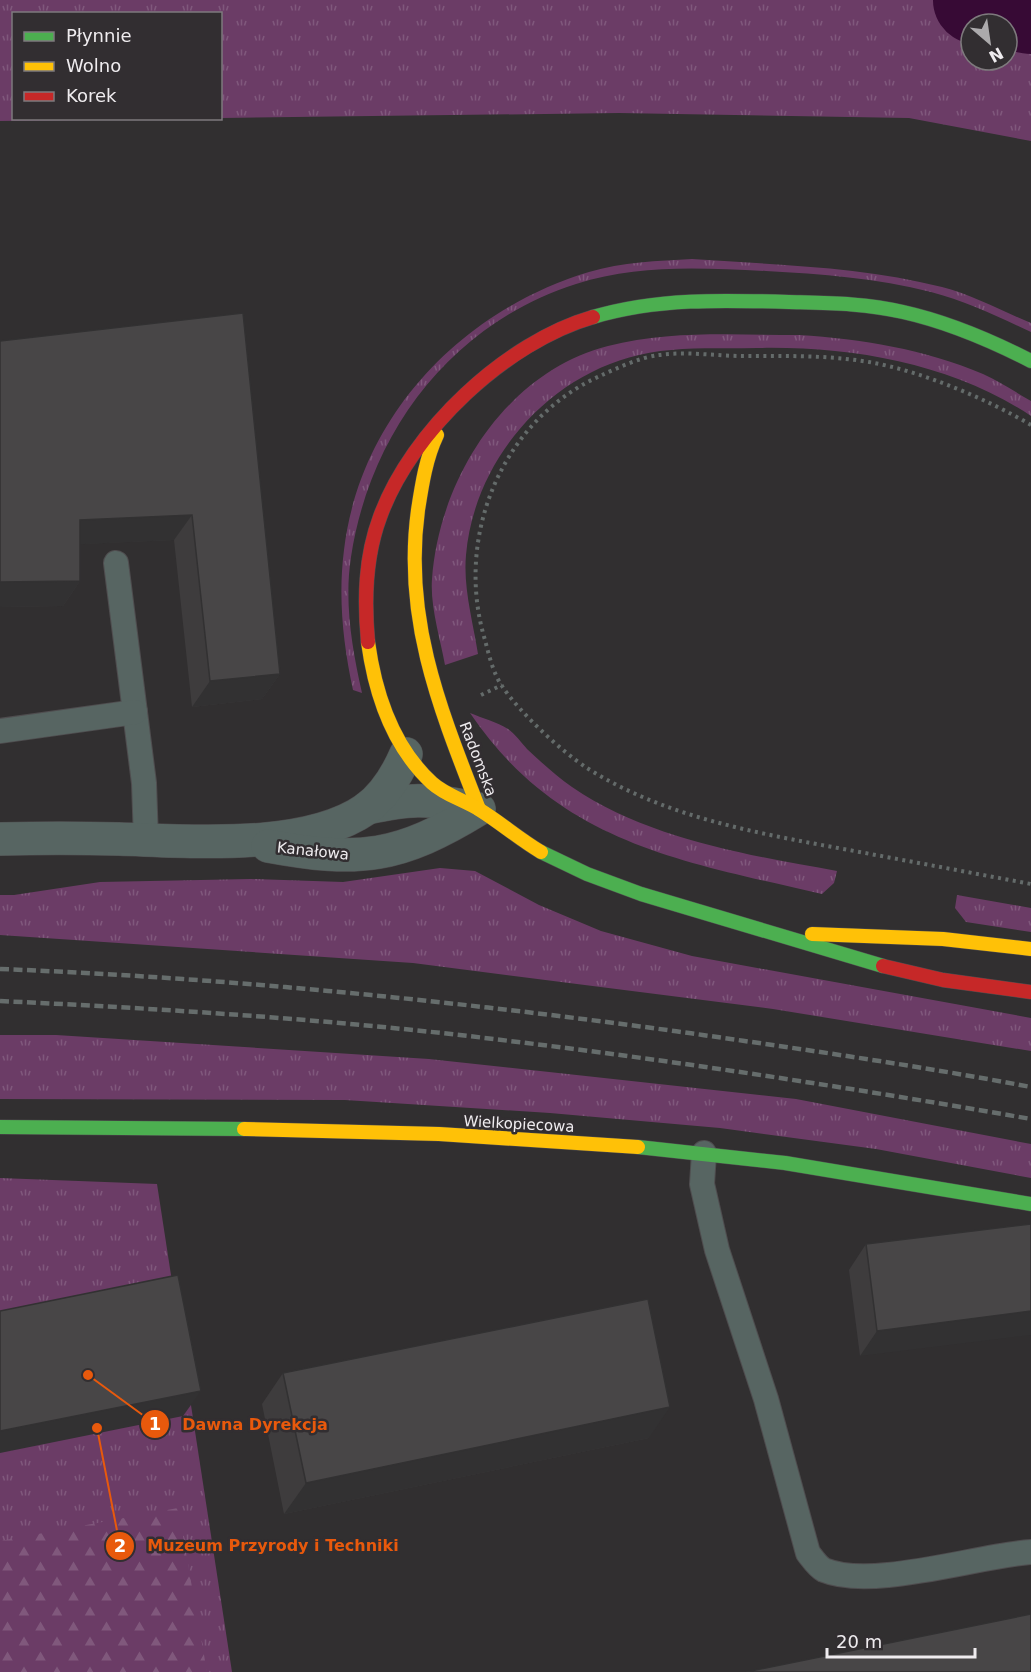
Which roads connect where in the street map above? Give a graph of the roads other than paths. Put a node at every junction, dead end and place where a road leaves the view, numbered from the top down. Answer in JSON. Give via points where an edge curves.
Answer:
{"nodes":[{"id":1,"x":1031,"y":361,"type":"edge"},
{"id":2,"x":448,"y":412,"type":"junction"},
{"id":3,"x":117,"y":563,"type":"dead end"},
{"id":4,"x":135,"y":712,"type":"junction"},
{"id":5,"x":0,"y":731,"type":"edge"},
{"id":6,"x":406,"y":754,"type":"junction"},
{"id":7,"x":367,"y":808,"type":"junction"},
{"id":8,"x":479,"y":809,"type":"junction"},
{"id":9,"x":0,"y":838,"type":"edge"},
{"id":10,"x":146,"y":840,"type":"junction"},
{"id":11,"x":239,"y":841,"type":"junction"},
{"id":12,"x":779,"y":933,"type":"junction"},
{"id":13,"x":1031,"y":949,"type":"edge"},
{"id":14,"x":1031,"y":992,"type":"edge"},
{"id":15,"x":0,"y":1127,"type":"edge"},
{"id":16,"x":704,"y":1153,"type":"junction"},
{"id":17,"x":1031,"y":1204,"type":"edge"},
{"id":18,"x":1031,"y":1552,"type":"edge"}],
"edges":[{"from":1,"to":2,"type":"street","via":[[953,326],[903,312],[851,304],[673,300],[596,316],[558,330],[515,354],[478,382]]},
{"from":2,"to":6,"type":"street","via":[[423,440],[392,486],[375,526],[366,567],[367,637],[384,704]]},
{"from":2,"to":8,"type":"street","name":"Radomska","via":[[427,461],[413,552],[414,609],[446,720]]},
{"from":3,"to":4,"type":"lane"},
{"from":4,"to":5,"type":"lane"},
{"from":4,"to":10,"type":"lane"},
{"from":6,"to":7,"type":"street","name":"Kanałowa","via":[[396,777]]},
{"from":6,"to":8,"type":"street","via":[[434,785]]},
{"from":7,"to":8,"type":"street","name":"Kanałowa","via":[[428,799]]},
{"from":7,"to":11,"type":"street","name":"Kanałowa","via":[[341,822],[296,834]]},
{"from":8,"to":11,"type":"street","name":"Kanałowa","via":[[442,832],[399,849],[349,857]]},
{"from":8,"to":12,"type":"street","via":[[498,826],[564,863],[676,905]]},
{"from":9,"to":10,"type":"street","name":"Kanałowa"},
{"from":10,"to":11,"type":"street","name":"Kanałowa"},
{"from":12,"to":13,"type":"street","via":[[943,939]]},
{"from":12,"to":14,"type":"street","via":[[870,964],[932,979]]},
{"from":15,"to":16,"type":"street","name":"Wielkopiecowa","via":[[381,1132]]},
{"from":16,"to":17,"type":"street","name":"Wielkopiecowa","via":[[835,1170]]},
{"from":16,"to":18,"type":"lane","via":[[702,1184],[717,1250],[766,1399],[808,1553],[822,1569],[851,1576],[880,1576]]}]}
